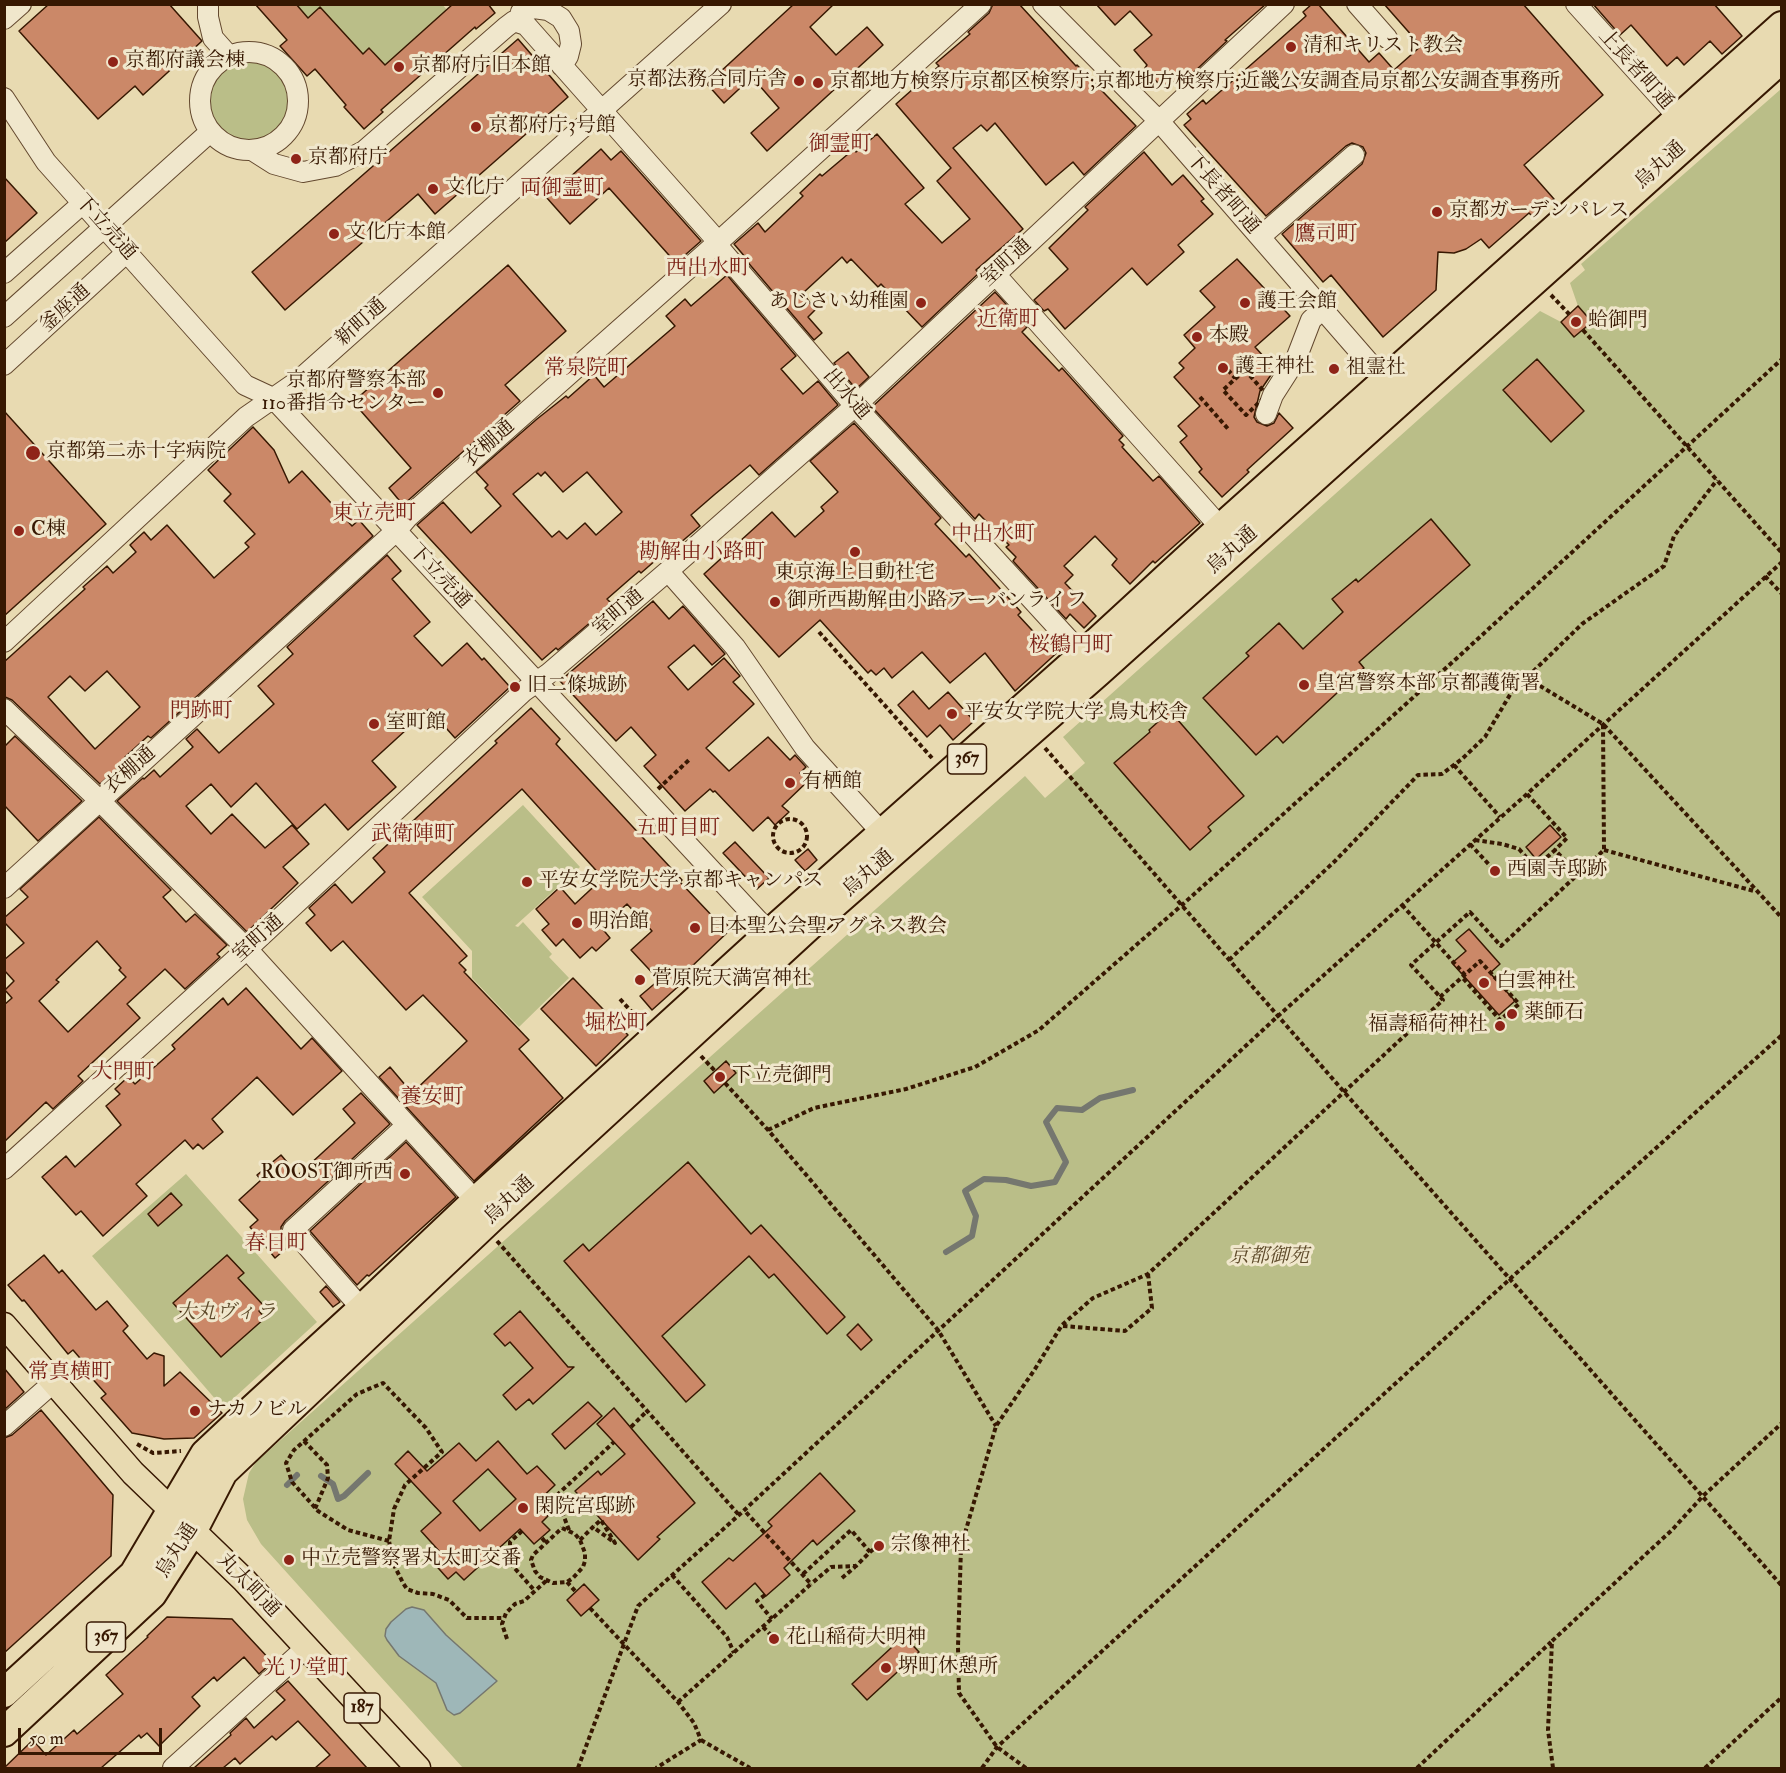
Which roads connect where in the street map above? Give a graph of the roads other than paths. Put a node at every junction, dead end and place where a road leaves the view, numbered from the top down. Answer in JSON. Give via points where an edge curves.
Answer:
{"nodes":[{"id":1,"x":21,"y":4,"type":"edge"},
{"id":2,"x":208,"y":4,"type":"edge"},
{"id":3,"x":721,"y":4,"type":"edge"},
{"id":4,"x":981,"y":4,"type":"edge"},
{"id":5,"x":1043,"y":4,"type":"edge"},
{"id":6,"x":1284,"y":4,"type":"edge"},
{"id":7,"x":1357,"y":4,"type":"edge"},
{"id":8,"x":1576,"y":4,"type":"edge"},
{"id":9,"x":522,"y":14,"type":"edge"},
{"id":10,"x":4,"y":19,"type":"edge"},
{"id":11,"x":1782,"y":26,"type":"edge"},
{"id":12,"x":1387,"y":38,"type":"dead end"},
{"id":13,"x":229,"y":56,"type":"junction"},
{"id":14,"x":1782,"y":58,"type":"edge"},
{"id":15,"x":562,"y":66,"type":"junction"},
{"id":16,"x":6,"y":103,"type":"edge"},
{"id":17,"x":601,"y":111,"type":"junction"},
{"id":18,"x":1159,"y":121,"type":"junction"},
{"id":19,"x":1686,"y":126,"type":"junction"},
{"id":20,"x":210,"y":132,"type":"junction"},
{"id":21,"x":252,"y":150,"type":"junction"},
{"id":22,"x":1354,"y":155,"type":"dead end"},
{"id":23,"x":83,"y":203,"type":"junction"},
{"id":24,"x":103,"y":226,"type":"junction"},
{"id":25,"x":1260,"y":237,"type":"junction"},
{"id":26,"x":716,"y":244,"type":"junction"},
{"id":27,"x":127,"y":252,"type":"junction"},
{"id":28,"x":4,"y":273,"type":"edge"},
{"id":29,"x":995,"y":274,"type":"junction"},
{"id":30,"x":1323,"y":309,"type":"junction"},
{"id":31,"x":4,"y":317,"type":"edge"},
{"id":32,"x":4,"y":365,"type":"edge"},
{"id":33,"x":1394,"y":390,"type":"junction"},
{"id":34,"x":273,"y":398,"type":"junction"},
{"id":35,"x":855,"y":406,"type":"junction"},
{"id":36,"x":1266,"y":414,"type":"dead end"},
{"id":37,"x":1221,"y":528,"type":"junction"},
{"id":38,"x":396,"y":531,"type":"junction"},
{"id":39,"x":668,"y":571,"type":"junction"},
{"id":40,"x":4,"y":642,"type":"edge"},
{"id":41,"x":1091,"y":664,"type":"junction"},
{"id":42,"x":537,"y":682,"type":"junction"},
{"id":43,"x":4,"y":709,"type":"edge"},
{"id":44,"x":99,"y":800,"type":"junction"},
{"id":45,"x":882,"y":834,"type":"junction"},
{"id":46,"x":4,"y":888,"type":"edge"},
{"id":47,"x":777,"y":941,"type":"junction"},
{"id":48,"x":247,"y":949,"type":"junction"},
{"id":49,"x":407,"y":1125,"type":"junction"},
{"id":50,"x":4,"y":1169,"type":"edge"},
{"id":51,"x":487,"y":1218,"type":"junction"},
{"id":52,"x":362,"y":1309,"type":"junction"},
{"id":53,"x":4,"y":1325,"type":"edge"},
{"id":54,"x":54,"y":1382,"type":"junction"},
{"id":55,"x":4,"y":1426,"type":"edge"},
{"id":56,"x":171,"y":1509,"type":"junction"},
{"id":57,"x":193,"y":1530,"type":"junction"},
{"id":58,"x":307,"y":1647,"type":"junction"},
{"id":59,"x":4,"y":1693,"type":"edge"},
{"id":60,"x":4,"y":1732,"type":"edge"},
{"id":61,"x":173,"y":1768,"type":"edge"},
{"id":62,"x":418,"y":1768,"type":"edge"}],
"edges":[{"from":1,"to":10,"type":"street"},
{"from":2,"to":13,"type":"street","via":[[213,38]]},
{"from":3,"to":17,"type":"street","name":"新町通"},
{"from":4,"to":26,"type":"street","name":"衣棚通"},
{"from":5,"to":18,"type":"street","name":"下長者町通"},
{"from":6,"to":18,"type":"street","name":"室町通"},
{"from":7,"to":12,"type":"street"},
{"from":8,"to":19,"type":"street","name":"上長者町通"},
{"from":9,"to":15,"type":"street","name":"出水通"},
{"from":9,"to":15,"type":"street","via":[[534,8],[561,18],[571,44]]},
{"from":9,"to":21,"type":"street","via":[[364,151],[335,166],[303,172],[274,164]]},
{"from":11,"to":19,"type":"highway","name":"烏丸通","number":"367"},
{"from":13,"to":20,"type":"street","via":[[211,69],[202,83],[202,117]]},
{"from":13,"to":21,"type":"street","via":[[257,52],[273,58],[295,82],[297,113],[291,127],[281,139]]},
{"from":14,"to":19,"type":"highway","name":"烏丸通","number":"367"},
{"from":15,"to":17,"type":"street","name":"出水通"},
{"from":16,"to":23,"type":"street","name":"下立売通","via":[[46,162]]},
{"from":17,"to":26,"type":"street","name":"出水通"},
{"from":17,"to":34,"type":"street","name":"新町通","via":[[298,381]]},
{"from":18,"to":25,"type":"street","name":"下長者町通"},
{"from":18,"to":29,"type":"street","name":"室町通"},
{"from":19,"to":33,"type":"highway","name":"烏丸通","number":"367"},
{"from":20,"to":21,"type":"street","via":[[236,149]]},
{"from":20,"to":24,"type":"street","name":"釜座通"},
{"from":22,"to":25,"type":"street"},
{"from":23,"to":24,"type":"street","name":"下立売通"},
{"from":23,"to":28,"type":"street"},
{"from":24,"to":27,"type":"street","name":"下立売通"},
{"from":24,"to":31,"type":"street","name":"釜座通"},
{"from":25,"to":30,"type":"street","name":"下長者町通"},
{"from":26,"to":35,"type":"street","name":"出水通"},
{"from":26,"to":38,"type":"street","name":"衣棚通"},
{"from":27,"to":32,"type":"street","name":"釜座通"},
{"from":27,"to":34,"type":"street","name":"下立売通","via":[[245,385]]},
{"from":29,"to":35,"type":"street","name":"室町通"},
{"from":29,"to":37,"type":"street"},
{"from":30,"to":33,"type":"street","name":"下長者町通"},
{"from":30,"to":36,"type":"street","via":[[1311,320],[1296,359]]},
{"from":33,"to":37,"type":"highway","name":"烏丸通","number":"367"},
{"from":33,"to":41,"type":"highway","name":"烏丸通","number":"367"},
{"from":34,"to":38,"type":"street","name":"下立売通"},
{"from":34,"to":40,"type":"street","name":"新町通","via":[[246,417]]},
{"from":35,"to":39,"type":"street","name":"室町通"},
{"from":35,"to":41,"type":"street","name":"出水通"},
{"from":37,"to":41,"type":"highway","name":"烏丸通","number":"367"},
{"from":38,"to":42,"type":"street","name":"下立売通"},
{"from":38,"to":44,"type":"street","name":"衣棚通"},
{"from":39,"to":42,"type":"street","name":"室町通"},
{"from":39,"to":45,"type":"street","via":[[735,647],[805,748]]},
{"from":41,"to":45,"type":"highway","name":"烏丸通","number":"367"},
{"from":41,"to":47,"type":"highway","name":"烏丸通","number":"367"},
{"from":42,"to":47,"type":"street","name":"下立売通"},
{"from":42,"to":48,"type":"street","name":"室町通"},
{"from":43,"to":44,"type":"street"},
{"from":44,"to":46,"type":"street","name":"衣棚通"},
{"from":44,"to":48,"type":"street"},
{"from":45,"to":47,"type":"highway","name":"烏丸通","number":"367"},
{"from":47,"to":51,"type":"highway","name":"烏丸通","number":"367"},
{"from":48,"to":49,"type":"street"},
{"from":48,"to":50,"type":"street","name":"室町通"},
{"from":49,"to":51,"type":"street"},
{"from":49,"to":52,"type":"street","via":[[293,1230]]},
{"from":51,"to":52,"type":"highway","name":"烏丸通","number":"367"},
{"from":51,"to":57,"type":"highway","name":"烏丸通","number":"367","via":[[223,1472]]},
{"from":52,"to":56,"type":"highway","name":"烏丸通","number":"367","via":[[205,1454]]},
{"from":53,"to":54,"type":"main road","name":"丸太町通","number":"187"},
{"from":54,"to":55,"type":"street"},
{"from":54,"to":56,"type":"main road","name":"丸太町通","number":"187","via":[[133,1473]]},
{"from":56,"to":57,"type":"main road","name":"丸太町通","number":"187"},
{"from":56,"to":59,"type":"highway","name":"烏丸通","number":"367","via":[[134,1574]]},
{"from":57,"to":58,"type":"main road","name":"丸太町通","number":"187"},
{"from":57,"to":60,"type":"highway","name":"烏丸通","number":"367","via":[[152,1594]]},
{"from":58,"to":61,"type":"street"},
{"from":58,"to":62,"type":"main road","name":"丸太町通","number":"187"}]}
